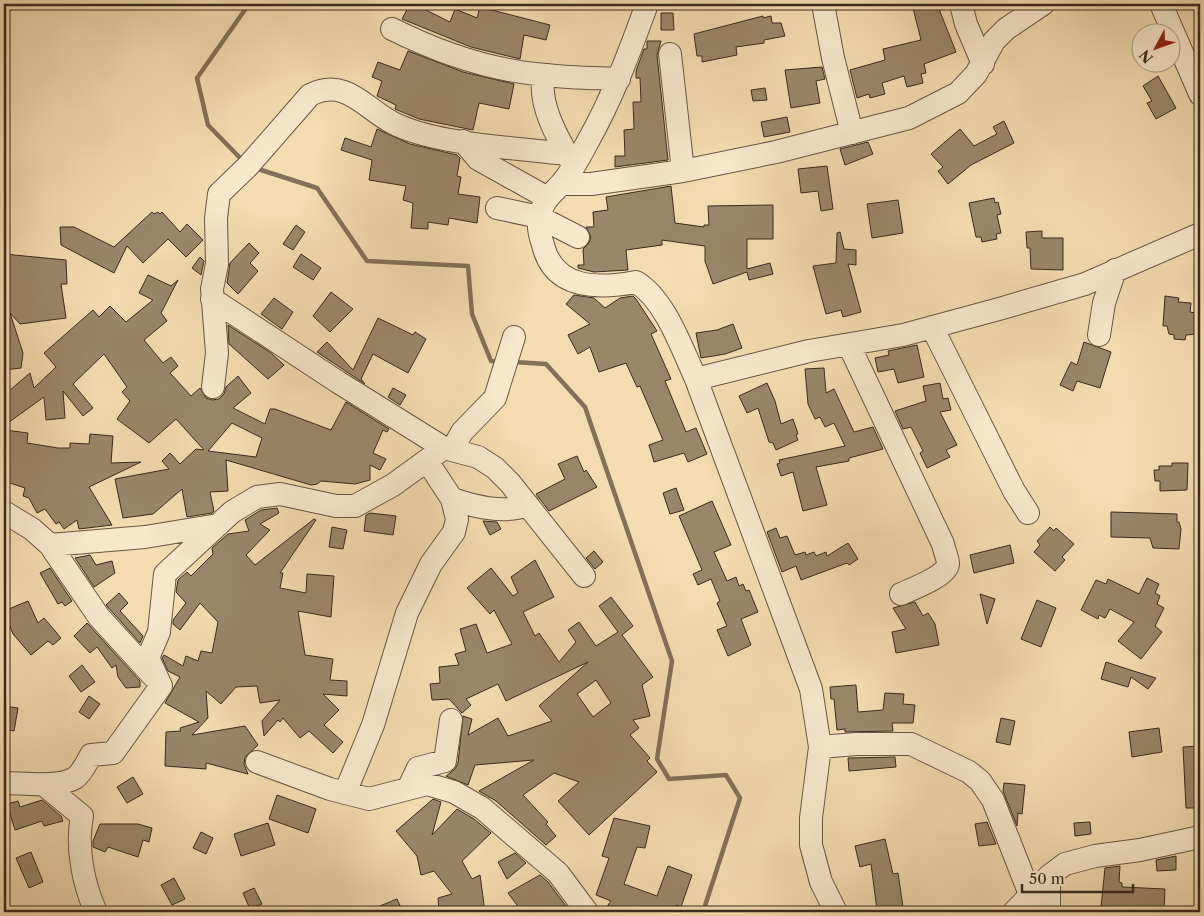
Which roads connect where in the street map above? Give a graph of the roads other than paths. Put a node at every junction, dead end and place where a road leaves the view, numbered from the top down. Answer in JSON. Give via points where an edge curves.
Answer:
{"nodes":[{"id":1,"x":647,"y":4,"type":"edge"},
{"id":2,"x":823,"y":4,"type":"edge"},
{"id":3,"x":961,"y":4,"type":"edge"},
{"id":4,"x":1043,"y":4,"type":"edge"},
{"id":5,"x":1161,"y":4,"type":"edge"},
{"id":6,"x":392,"y":29,"type":"dead end"},
{"id":7,"x":670,"y":54,"type":"dead end"},
{"id":8,"x":982,"y":64,"type":"junction"},
{"id":9,"x":544,"y":75,"type":"junction"},
{"id":10,"x":619,"y":79,"type":"junction"},
{"id":11,"x":1200,"y":94,"type":"edge"},
{"id":12,"x":852,"y":133,"type":"junction"},
{"id":13,"x":463,"y":141,"type":"junction"},
{"id":14,"x":571,"y":160,"type":"junction"},
{"id":15,"x":683,"y":171,"type":"junction"},
{"id":16,"x":549,"y":199,"type":"junction"},
{"id":17,"x":496,"y":208,"type":"dead end"},
{"id":18,"x":1200,"y":234,"type":"edge"},
{"id":19,"x":578,"y":237,"type":"dead end"},
{"id":20,"x":1115,"y":270,"type":"junction"},
{"id":21,"x":212,"y":299,"type":"junction"},
{"id":22,"x":932,"y":327,"type":"junction"},
{"id":23,"x":1099,"y":335,"type":"dead end"},
{"id":24,"x":514,"y":337,"type":"dead end"},
{"id":25,"x":849,"y":345,"type":"junction"},
{"id":26,"x":696,"y":379,"type":"junction"},
{"id":27,"x":213,"y":387,"type":"dead end"},
{"id":28,"x":441,"y":453,"type":"junction"},
{"id":29,"x":452,"y":499,"type":"junction"},
{"id":30,"x":528,"y":505,"type":"junction"},
{"id":31,"x":4,"y":512,"type":"edge"},
{"id":32,"x":1028,"y":513,"type":"dead end"},
{"id":33,"x":218,"y":525,"type":"junction"},
{"id":34,"x":50,"y":544,"type":"junction"},
{"id":35,"x":584,"y":576,"type":"dead end"},
{"id":36,"x":901,"y":594,"type":"dead end"},
{"id":37,"x":162,"y":686,"type":"junction"},
{"id":38,"x":451,"y":720,"type":"dead end"},
{"id":39,"x":820,"y":747,"type":"junction"},
{"id":40,"x":258,"y":762,"type":"dead end"},
{"id":41,"x":4,"y":783,"type":"edge"},
{"id":42,"x":43,"y":784,"type":"junction"},
{"id":43,"x":409,"y":787,"type":"junction"},
{"id":44,"x":345,"y":792,"type":"junction"},
{"id":45,"x":1200,"y":837,"type":"edge"},
{"id":46,"x":1049,"y":876,"type":"junction"},
{"id":47,"x":1031,"y":897,"type":"junction"},
{"id":48,"x":96,"y":912,"type":"edge"},
{"id":49,"x":587,"y":912,"type":"edge"},
{"id":50,"x":836,"y":912,"type":"edge"},
{"id":51,"x":1014,"y":912,"type":"edge"},
{"id":52,"x":1049,"y":912,"type":"edge"}],
"edges":[{"from":1,"to":10,"type":"street"},
{"from":2,"to":12,"type":"street"},
{"from":3,"to":8,"type":"street"},
{"from":4,"to":8,"type":"street","via":[[1006,29],[994,41]]},
{"from":5,"to":11,"type":"street"},
{"from":6,"to":9,"type":"street","via":[[459,57]]},
{"from":7,"to":15,"type":"street"},
{"from":8,"to":12,"type":"street","via":[[958,93],[909,118]]},
{"from":9,"to":10,"type":"street"},
{"from":9,"to":14,"type":"street","via":[[543,97]]},
{"from":10,"to":14,"type":"street","via":[[596,126]]},
{"from":12,"to":15,"type":"street"},
{"from":13,"to":14,"type":"street"},
{"from":13,"to":16,"type":"street","via":[[483,162]]},
{"from":13,"to":21,"type":"street","via":[[420,134],[397,125],[344,90],[322,88],[310,95],[219,194],[217,264]]},
{"from":14,"to":16,"type":"street"},
{"from":15,"to":16,"type":"street","via":[[591,184]]},
{"from":16,"to":17,"type":"street"},
{"from":16,"to":19,"type":"street"},
{"from":16,"to":26,"type":"street","via":[[544,249],[551,263],[564,277],[594,286],[610,287],[636,282],[648,289],[676,336]]},
{"from":18,"to":20,"type":"street"},
{"from":20,"to":22,"type":"street","via":[[1085,284]]},
{"from":20,"to":23,"type":"street","via":[[1104,303]]},
{"from":21,"to":27,"type":"street","via":[[217,353]]},
{"from":21,"to":28,"type":"street"},
{"from":22,"to":25,"type":"street"},
{"from":22,"to":32,"type":"street"},
{"from":24,"to":28,"type":"street","via":[[495,398]]},
{"from":25,"to":26,"type":"street","via":[[809,351]]},
{"from":25,"to":36,"type":"street","via":[[948,563],[938,576]]},
{"from":26,"to":39,"type":"street","via":[[811,689]]},
{"from":28,"to":29,"type":"street"},
{"from":28,"to":30,"type":"street","via":[[478,457],[495,468]]},
{"from":28,"to":33,"type":"street","via":[[355,506],[336,506],[267,494],[243,505]]},
{"from":29,"to":30,"type":"street","via":[[498,509],[515,510]]},
{"from":29,"to":44,"type":"street","via":[[457,519],[454,532],[431,564],[407,613],[373,725]]},
{"from":30,"to":35,"type":"street"},
{"from":31,"to":34,"type":"street"},
{"from":33,"to":34,"type":"street","via":[[145,537]]},
{"from":33,"to":37,"type":"street","via":[[165,574],[159,632],[148,658]]},
{"from":34,"to":37,"type":"street","via":[[99,618]]},
{"from":37,"to":42,"type":"street","via":[[113,753],[91,755],[75,778]]},
{"from":38,"to":43,"type":"street","via":[[445,761],[418,768]]},
{"from":39,"to":47,"type":"street","via":[[911,744],[969,772],[994,800]]},
{"from":39,"to":50,"type":"street","via":[[811,845],[821,882]]},
{"from":40,"to":44,"type":"street"},
{"from":41,"to":42,"type":"street"},
{"from":42,"to":48,"type":"street","via":[[82,816],[80,853],[90,901]]},
{"from":43,"to":44,"type":"street","via":[[369,799]]},
{"from":43,"to":49,"type":"street","via":[[427,784],[469,800],[558,873]]},
{"from":45,"to":46,"type":"street","via":[[1079,860],[1065,864]]},
{"from":46,"to":47,"type":"street"},
{"from":46,"to":52,"type":"street"},
{"from":47,"to":51,"type":"street"}]}
